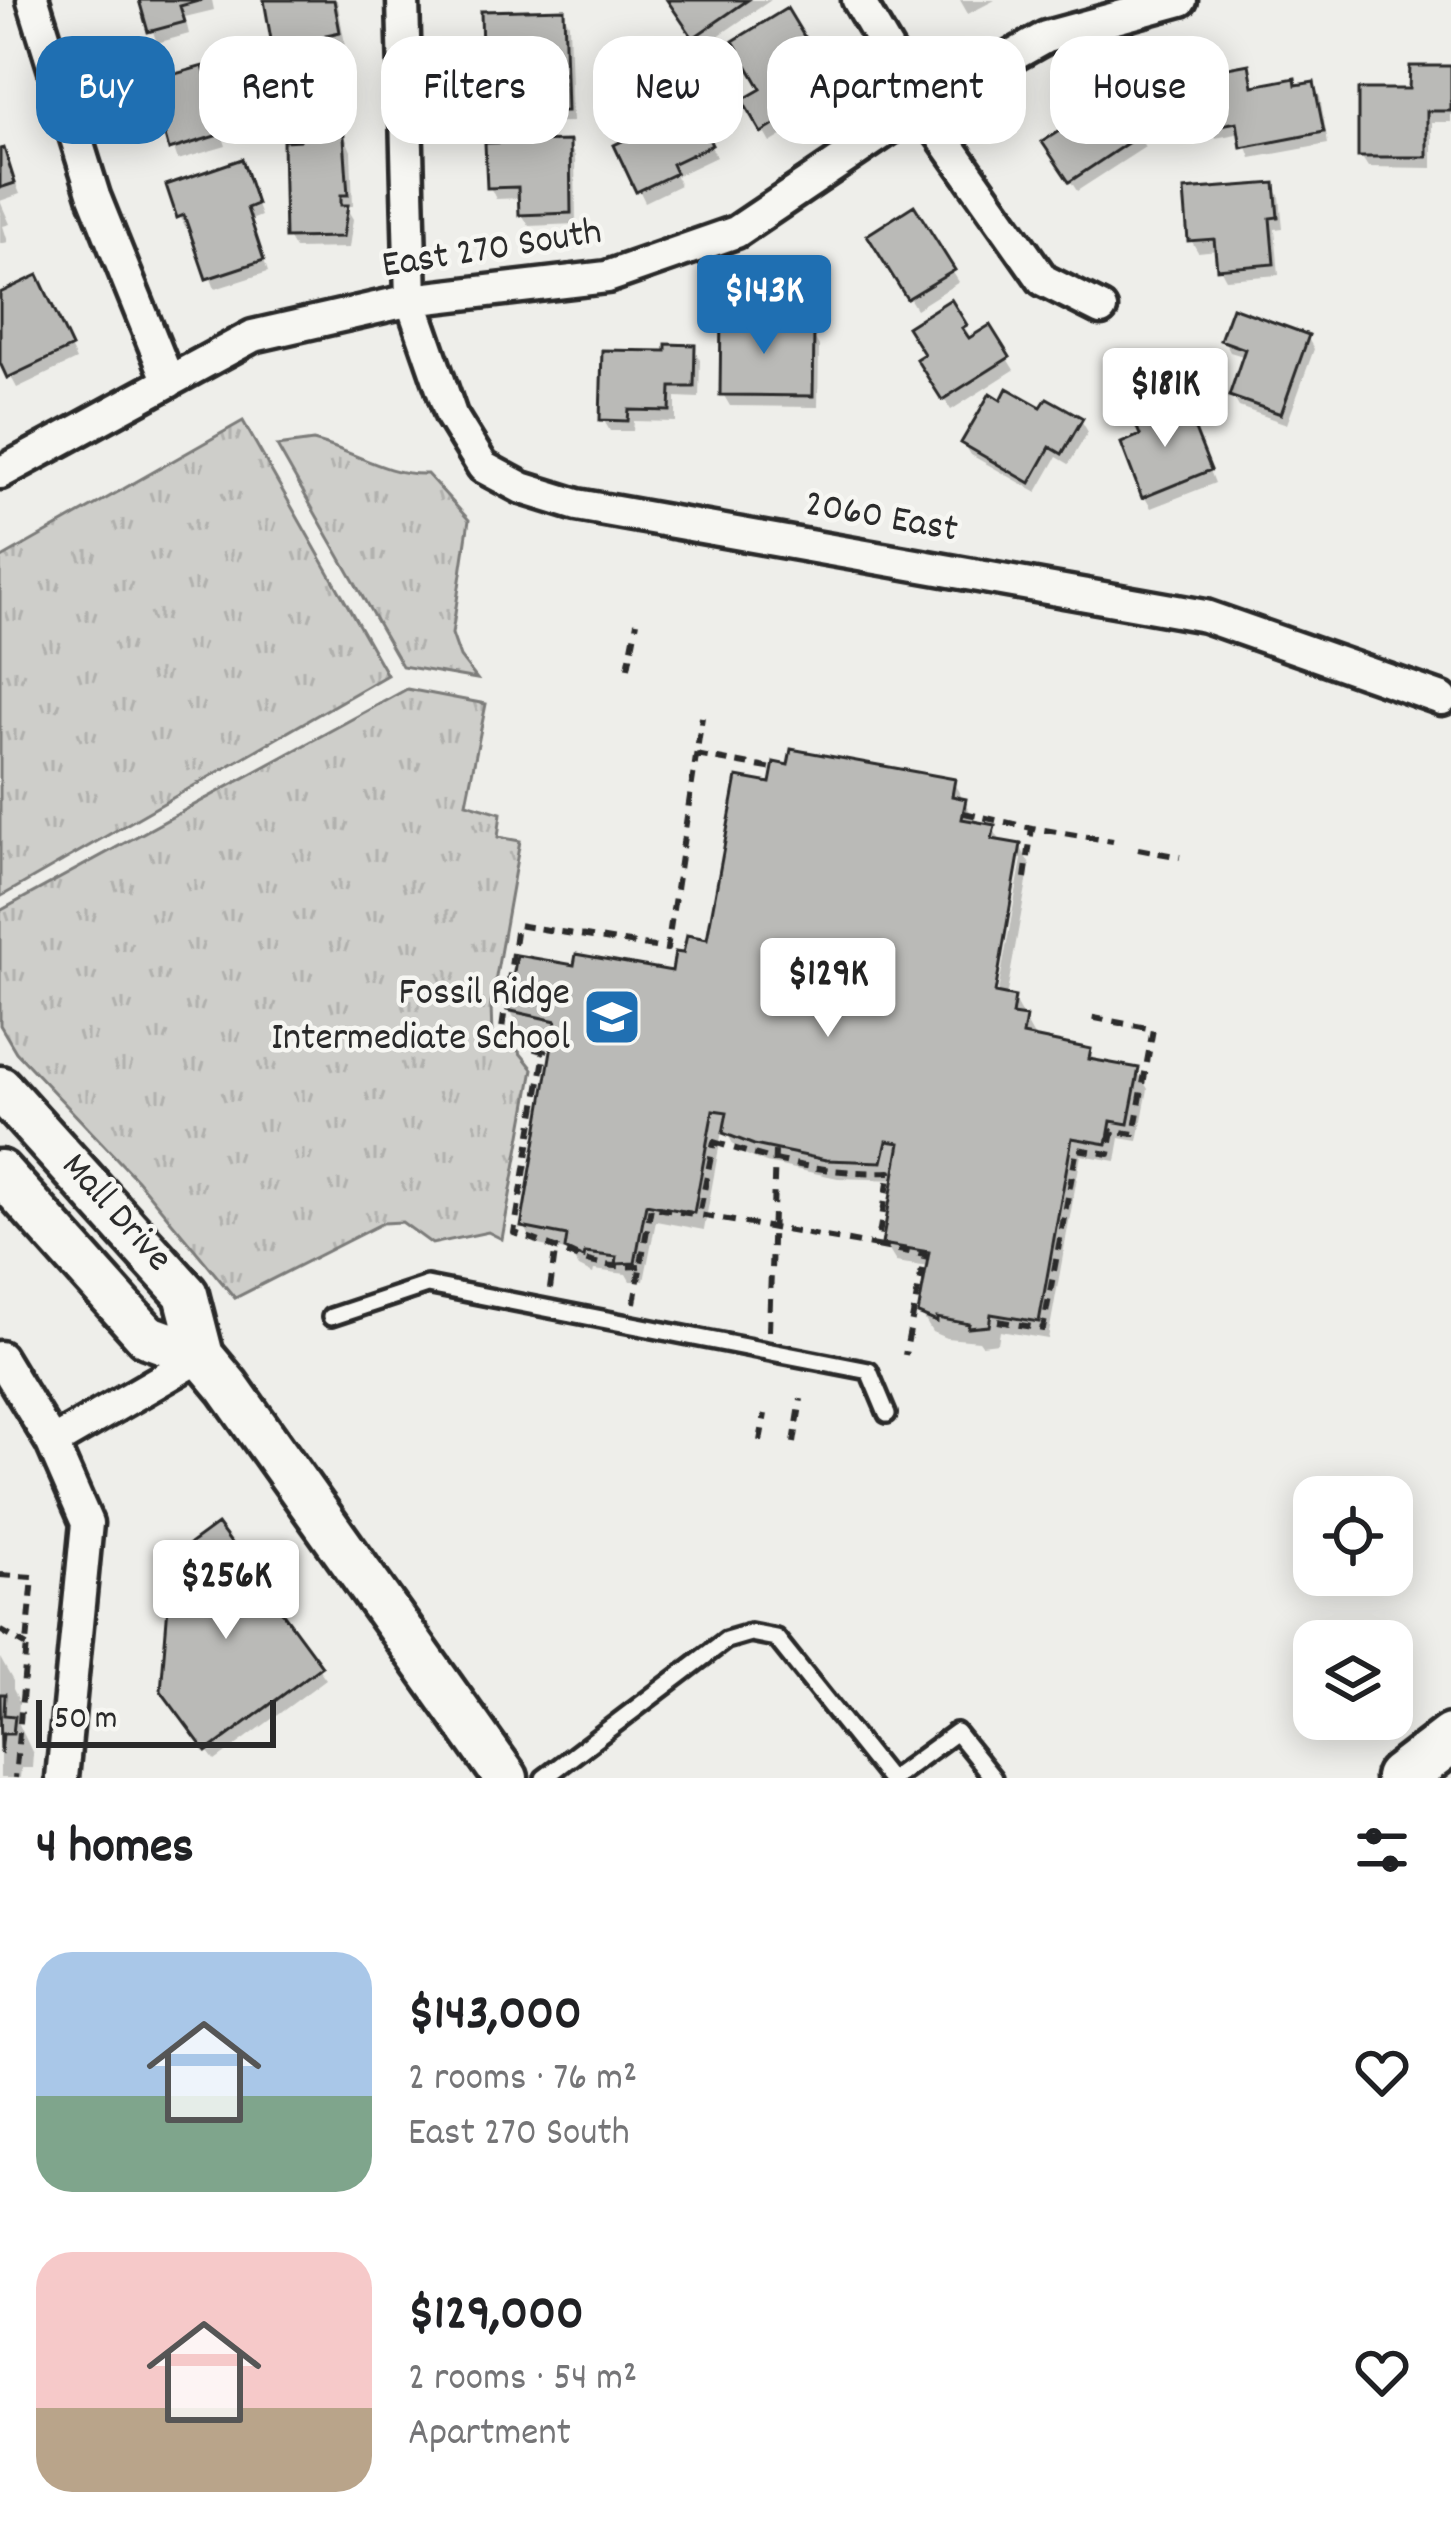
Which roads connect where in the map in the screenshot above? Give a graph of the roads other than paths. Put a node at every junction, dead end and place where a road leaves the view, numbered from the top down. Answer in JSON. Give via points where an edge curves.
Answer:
{"nodes":[{"id":1,"x":33,"y":0,"type":"edge"},
{"id":2,"x":403,"y":0,"type":"edge"},
{"id":3,"x":858,"y":0,"type":"edge"},
{"id":4,"x":1181,"y":0,"type":"edge"},
{"id":5,"x":879,"y":36,"type":"edge"},
{"id":6,"x":1026,"y":48,"type":"edge"},
{"id":7,"x":866,"y":144,"type":"edge"},
{"id":8,"x":947,"y":144,"type":"edge"},
{"id":9,"x":411,"y":300,"type":"junction"},
{"id":10,"x":1101,"y":309,"type":"dead end"},
{"id":11,"x":169,"y":382,"type":"junction"},
{"id":12,"x":0,"y":472,"type":"edge"},
{"id":13,"x":1442,"y":699,"type":"dead end"},
{"id":14,"x":0,"y":1088,"type":"edge"},
{"id":15,"x":0,"y":1172,"type":"edge"},
{"id":16,"x":331,"y":1317,"type":"dead end"},
{"id":17,"x":202,"y":1356,"type":"junction"},
{"id":18,"x":0,"y":1357,"type":"edge"},
{"id":19,"x":886,"y":1414,"type":"dead end"},
{"id":20,"x":52,"y":1443,"type":"junction"},
{"id":21,"x":1451,"y":1739,"type":"edge"},
{"id":22,"x":62,"y":1778,"type":"edge"},
{"id":23,"x":506,"y":1778,"type":"edge"},
{"id":24,"x":544,"y":1778,"type":"edge"},
{"id":25,"x":891,"y":1778,"type":"edge"},
{"id":26,"x":993,"y":1778,"type":"edge"},
{"id":27,"x":1400,"y":1778,"type":"edge"}],
"edges":[{"from":1,"to":11,"type":"street","via":[[94,196]]},
{"from":2,"to":9,"type":"street","name":"2060 East"},
{"from":3,"to":5,"type":"street"},
{"from":4,"to":6,"type":"street","name":"East 270 South"},
{"from":7,"to":9,"type":"street","name":"East 270 South","via":[[736,232],[607,277]]},
{"from":8,"to":10,"type":"street","via":[[1043,280]]},
{"from":9,"to":11,"type":"street","name":"East 270 South","via":[[253,336]]},
{"from":9,"to":13,"type":"street","name":"2060 East","via":[[452,415],[483,467],[522,488],[577,506],[1205,616]]},
{"from":11,"to":12,"type":"street","name":"East 270 South"},
{"from":14,"to":17,"type":"main road","name":"Mall Drive","via":[[186,1294]]},
{"from":15,"to":17,"type":"main road","name":"Mall Drive","via":[[147,1336]]},
{"from":16,"to":19,"type":"lane","via":[[427,1285],[869,1370]]},
{"from":17,"to":20,"type":"street"},
{"from":17,"to":23,"type":"main road","name":"Mall Drive"},
{"from":18,"to":20,"type":"street"},
{"from":20,"to":22,"type":"street","via":[[87,1523]]},
{"from":21,"to":27,"type":"main road"},
{"from":24,"to":25,"type":"lane","via":[[726,1640],[751,1633],[776,1638]]},
{"from":25,"to":26,"type":"lane","via":[[956,1732]]}]}
